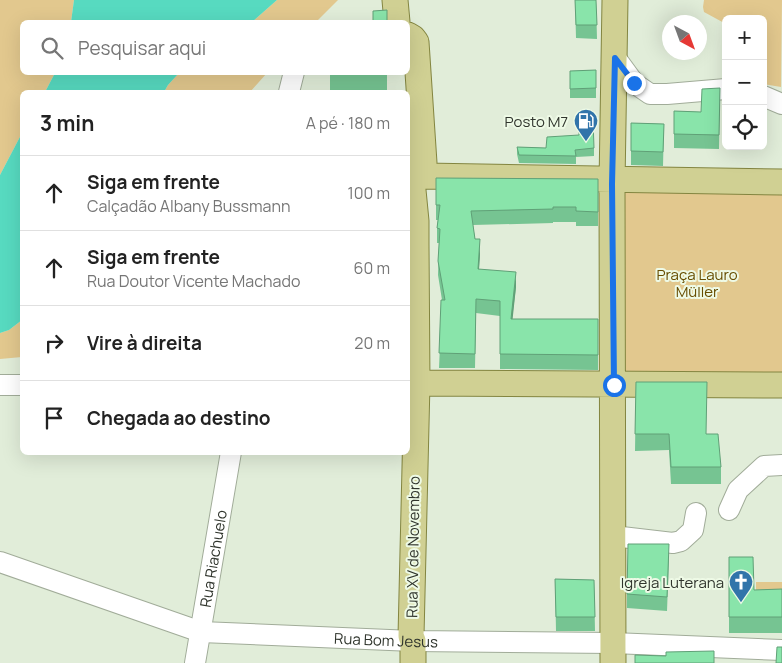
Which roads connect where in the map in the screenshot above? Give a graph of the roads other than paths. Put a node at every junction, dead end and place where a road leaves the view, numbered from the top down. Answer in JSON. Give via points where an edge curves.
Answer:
{"nodes":[{"id":1,"x":614,"y":0,"type":"edge"},
{"id":2,"x":410,"y":36,"type":"edge"},
{"id":3,"x":615,"y":58,"type":"junction"},
{"id":4,"x":293,"y":75,"type":"edge"},
{"id":5,"x":402,"y":75,"type":"edge"},
{"id":6,"x":722,"y":89,"type":"edge"},
{"id":7,"x":290,"y":90,"type":"edge"},
{"id":8,"x":404,"y":90,"type":"edge"},
{"id":9,"x":767,"y":98,"type":"edge"},
{"id":10,"x":782,"y":104,"type":"edge"},
{"id":11,"x":410,"y":151,"type":"edge"},
{"id":12,"x":414,"y":176,"type":"edge"},
{"id":13,"x":612,"y":180,"type":"junction"},
{"id":14,"x":782,"y":182,"type":"edge"},
{"id":15,"x":413,"y":237,"type":"edge"},
{"id":16,"x":412,"y":383,"type":"edge"},
{"id":17,"x":0,"y":385,"type":"edge"},
{"id":18,"x":20,"y":385,"type":"edge"},
{"id":19,"x":614,"y":385,"type":"junction"},
{"id":20,"x":782,"y":386,"type":"edge"},
{"id":21,"x":230,"y":455,"type":"edge"},
{"id":22,"x":782,"y":465,"type":"edge"},
{"id":23,"x":729,"y":510,"type":"dead end"},
{"id":24,"x":696,"y":512,"type":"dead end"},
{"id":25,"x":613,"y":536,"type":"junction"},
{"id":26,"x":0,"y":562,"type":"edge"},
{"id":27,"x":201,"y":632,"type":"junction"},
{"id":28,"x":782,"y":650,"type":"edge"},
{"id":29,"x":413,"y":652,"type":"edge"},
{"id":30,"x":613,"y":653,"type":"edge"},
{"id":31,"x":195,"y":663,"type":"edge"}],
"edges":[{"from":1,"to":3,"type":"main road"},
{"from":2,"to":12,"type":"main road","name":"Rua XV de Novembro","via":[[416,42]]},
{"from":3,"to":6,"type":"street","via":[[634,83],[650,94]]},
{"from":3,"to":13,"type":"main road"},
{"from":4,"to":7,"type":"street"},
{"from":5,"to":8,"type":"main road"},
{"from":9,"to":10,"type":"street"},
{"from":11,"to":12,"type":"main road","name":"Rua XV de Novembro"},
{"from":12,"to":13,"type":"main road"},
{"from":12,"to":15,"type":"main road","name":"Rua XV de Novembro"},
{"from":13,"to":14,"type":"main road"},
{"from":13,"to":19,"type":"main road"},
{"from":15,"to":16,"type":"main road","name":"Rua XV de Novembro"},
{"from":16,"to":19,"type":"main road"},
{"from":16,"to":29,"type":"main road","name":"Rua XV de Novembro"},
{"from":17,"to":18,"type":"street"},
{"from":19,"to":20,"type":"main road"},
{"from":19,"to":25,"type":"main road"},
{"from":21,"to":27,"type":"street","name":"Rua Riachuelo"},
{"from":22,"to":23,"type":"street","via":[[764,466],[738,490]]},
{"from":24,"to":25,"type":"street","via":[[693,530],[681,542]]},
{"from":25,"to":30,"type":"main road"},
{"from":26,"to":27,"type":"street","name":"Rua Bom Jesus"},
{"from":27,"to":29,"type":"street","name":"Rua Bom Jesus"},
{"from":27,"to":31,"type":"street","name":"Rua Riachuelo"},
{"from":28,"to":30,"type":"street","name":"Rua Bom Jesus"},
{"from":29,"to":30,"type":"street","name":"Rua Bom Jesus"}]}
